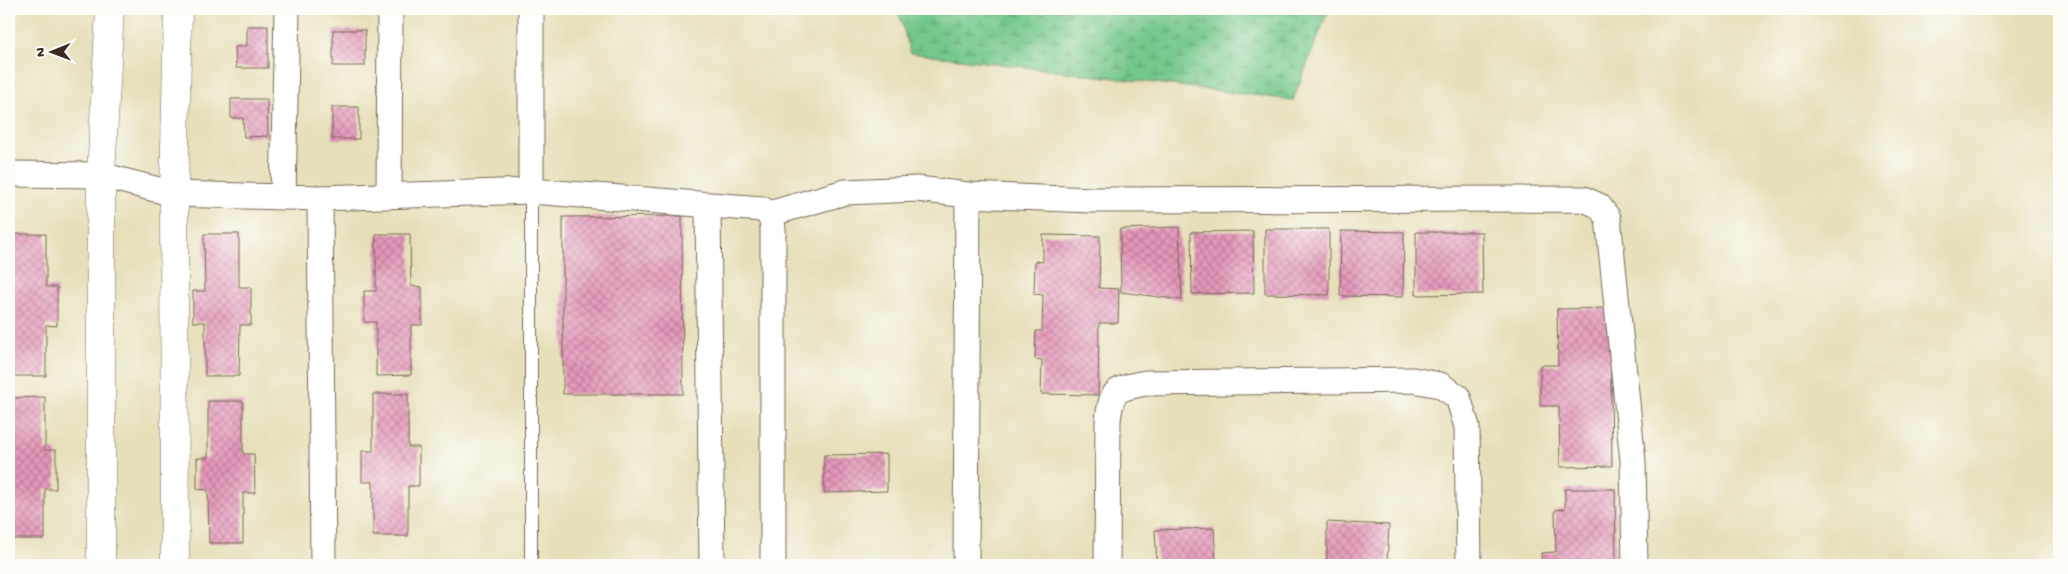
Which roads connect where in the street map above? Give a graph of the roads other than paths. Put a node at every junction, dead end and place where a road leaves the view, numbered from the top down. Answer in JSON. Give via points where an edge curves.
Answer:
{"nodes":[{"id":1,"x":110,"y":9,"type":"edge"},
{"id":2,"x":178,"y":9,"type":"edge"},
{"id":3,"x":287,"y":9,"type":"edge"},
{"id":4,"x":390,"y":9,"type":"edge"},
{"id":5,"x":531,"y":9,"type":"edge"},
{"id":6,"x":9,"y":174,"type":"edge"},
{"id":7,"x":102,"y":175,"type":"junction"},
{"id":8,"x":532,"y":191,"type":"junction"},
{"id":9,"x":174,"y":194,"type":"junction"},
{"id":10,"x":968,"y":195,"type":"junction"},
{"id":11,"x":389,"y":196,"type":"junction"},
{"id":12,"x":284,"y":197,"type":"junction"},
{"id":13,"x":320,"y":198,"type":"junction"},
{"id":14,"x":708,"y":205,"type":"junction"},
{"id":15,"x":769,"y":214,"type":"junction"},
{"id":16,"x":100,"y":565,"type":"edge"},
{"id":17,"x":175,"y":565,"type":"edge"},
{"id":18,"x":323,"y":565,"type":"edge"},
{"id":19,"x":531,"y":565,"type":"edge"},
{"id":20,"x":712,"y":565,"type":"edge"},
{"id":21,"x":773,"y":565,"type":"edge"},
{"id":22,"x":966,"y":565,"type":"edge"},
{"id":23,"x":1107,"y":565,"type":"edge"},
{"id":24,"x":1469,"y":565,"type":"edge"},
{"id":25,"x":1635,"y":565,"type":"edge"}],
"edges":[{"from":1,"to":7,"type":"street"},
{"from":2,"to":9,"type":"street"},
{"from":3,"to":12,"type":"street"},
{"from":4,"to":11,"type":"street"},
{"from":5,"to":8,"type":"street"},
{"from":6,"to":7,"type":"street"},
{"from":7,"to":9,"type":"street"},
{"from":7,"to":16,"type":"street"},
{"from":8,"to":11,"type":"street"},
{"from":8,"to":14,"type":"street"},
{"from":8,"to":19,"type":"lane"},
{"from":9,"to":12,"type":"street"},
{"from":9,"to":17,"type":"street"},
{"from":10,"to":15,"type":"street","via":[[917,189],[845,192]]},
{"from":10,"to":22,"type":"street"},
{"from":10,"to":25,"type":"street","via":[[1092,200],[1584,199],[1598,206],[1608,218],[1614,255],[1633,461]]},
{"from":11,"to":13,"type":"street"},
{"from":12,"to":13,"type":"street"},
{"from":13,"to":18,"type":"street"},
{"from":14,"to":15,"type":"street","via":[[762,210]]},
{"from":14,"to":20,"type":"street"},
{"from":15,"to":21,"type":"street","via":[[773,229]]},
{"from":23,"to":24,"type":"street","via":[[1108,420],[1111,398],[1122,388],[1146,383],[1413,380],[1440,385],[1458,397],[1467,427]]}]}
